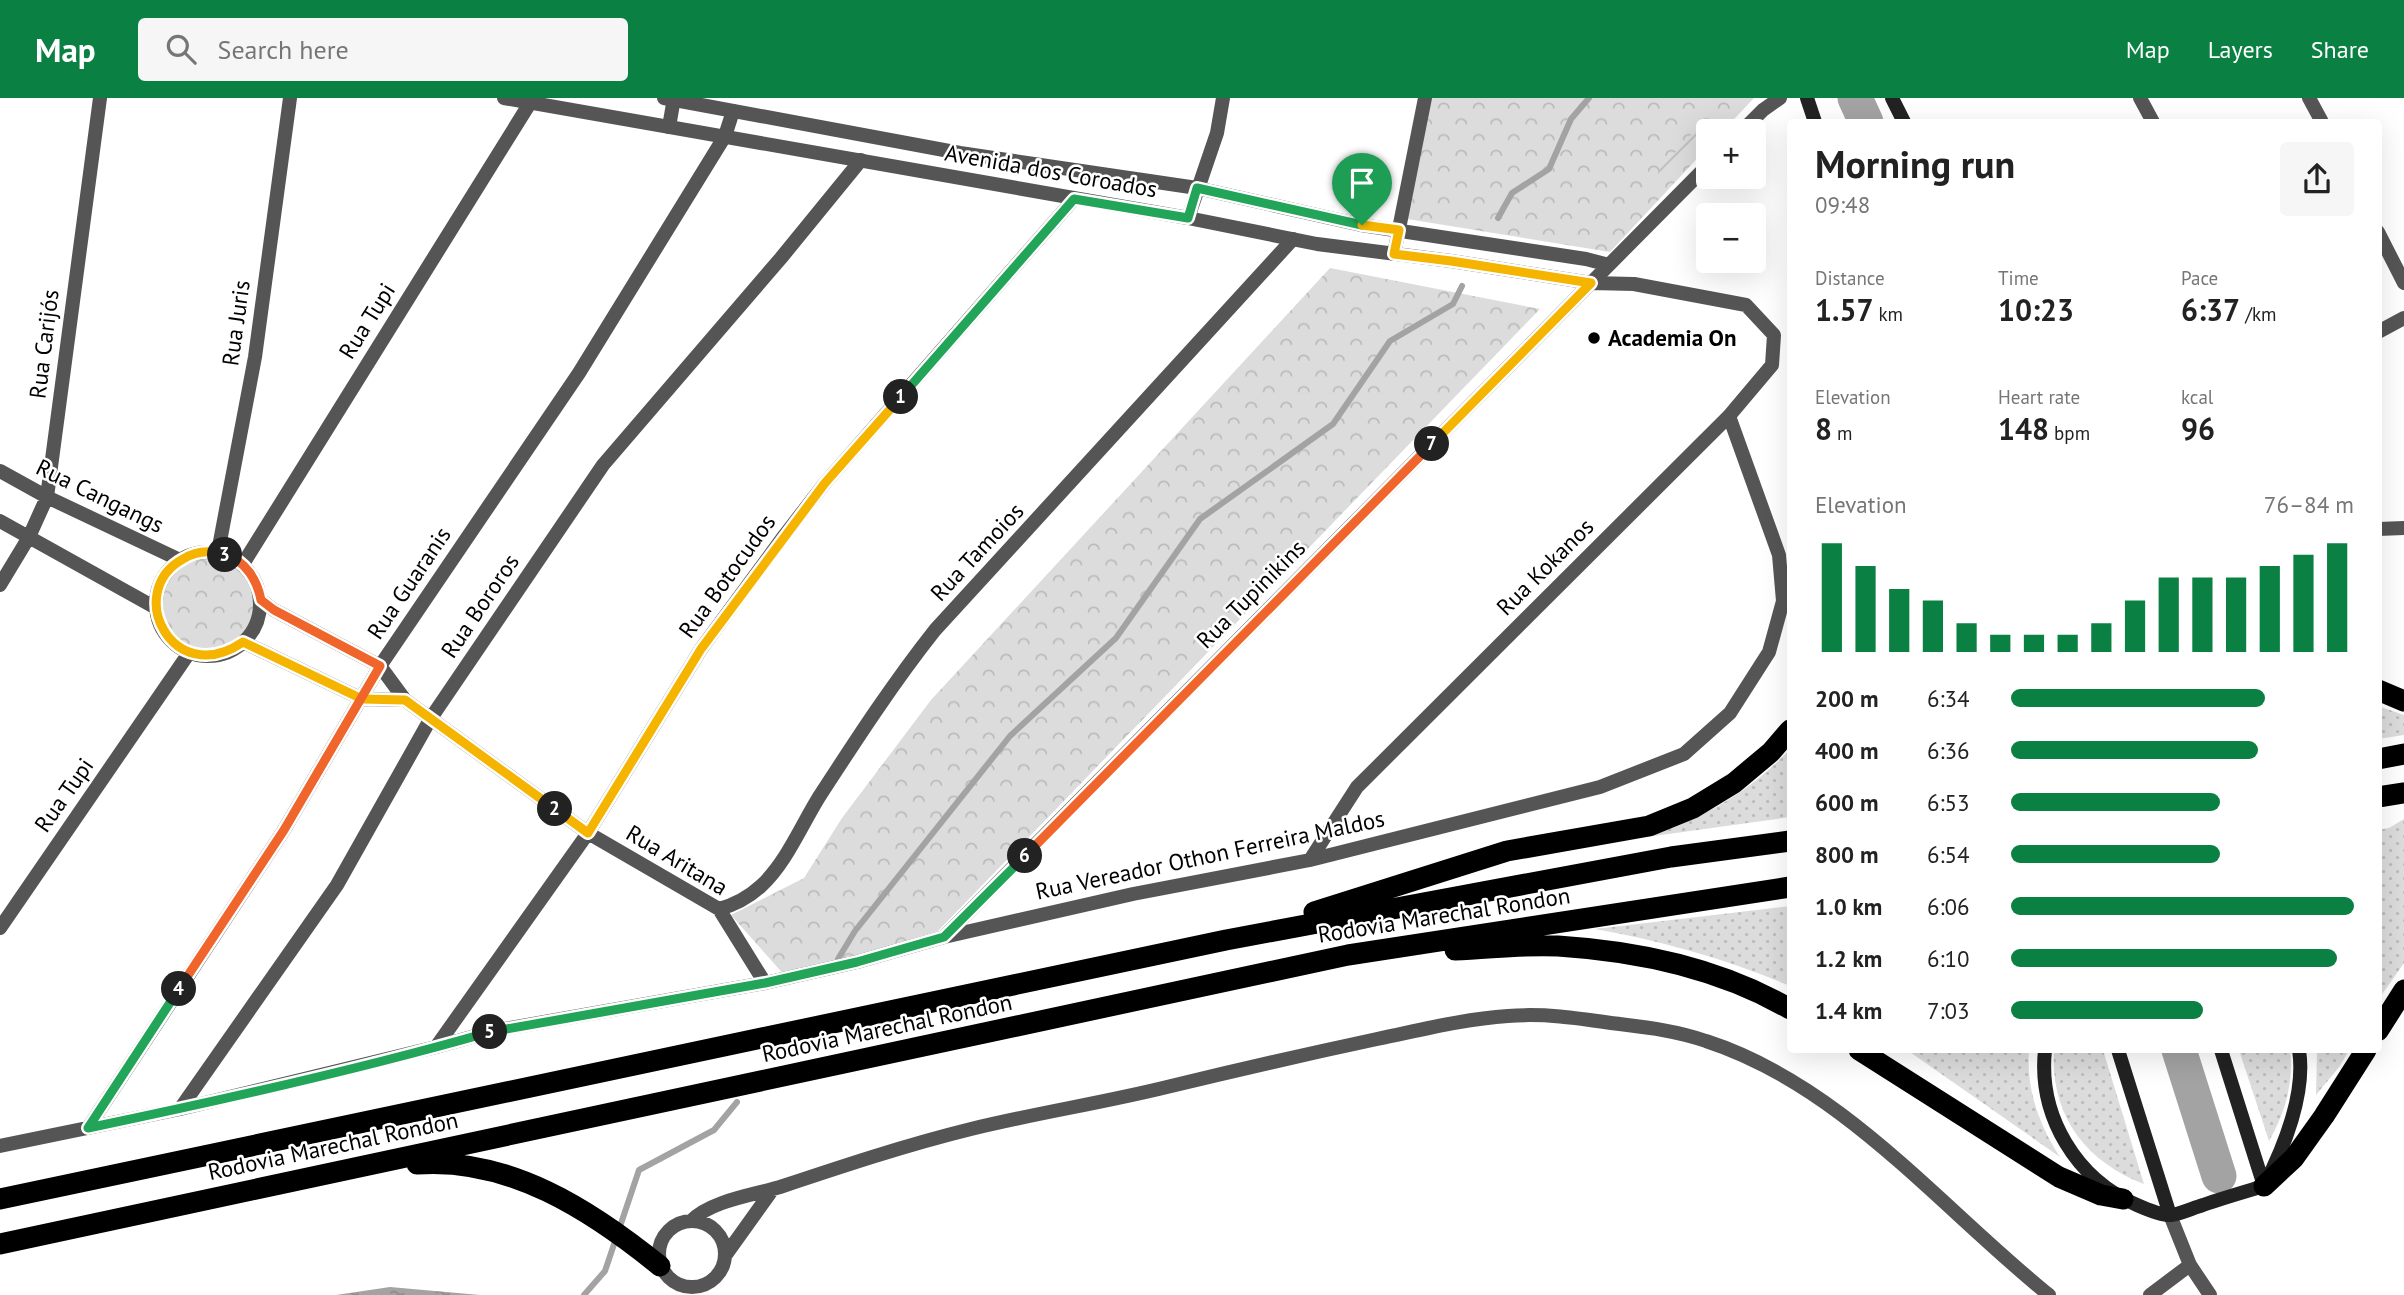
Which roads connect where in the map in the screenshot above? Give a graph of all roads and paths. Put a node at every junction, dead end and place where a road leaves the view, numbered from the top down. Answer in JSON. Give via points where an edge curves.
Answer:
{"nodes":[{"id":1,"x":100,"y":98,"type":"edge"},
{"id":2,"x":290,"y":98,"type":"edge"},
{"id":3,"x":504,"y":98,"type":"edge"},
{"id":4,"x":1223,"y":98,"type":"edge"},
{"id":5,"x":1425,"y":98,"type":"edge"},
{"id":6,"x":1780,"y":98,"type":"edge"},
{"id":7,"x":1807,"y":98,"type":"edge"},
{"id":8,"x":1892,"y":98,"type":"edge"},
{"id":9,"x":2140,"y":98,"type":"edge"},
{"id":10,"x":2309,"y":98,"type":"edge"},
{"id":11,"x":670,"y":99,"type":"edge"},
{"id":12,"x":530,"y":103,"type":"junction"},
{"id":13,"x":733,"y":111,"type":"junction"},
{"id":14,"x":1754,"y":119,"type":"edge"},
{"id":15,"x":1814,"y":119,"type":"edge"},
{"id":16,"x":1902,"y":119,"type":"edge"},
{"id":17,"x":2151,"y":119,"type":"edge"},
{"id":18,"x":2320,"y":119,"type":"edge"},
{"id":19,"x":669,"y":127,"type":"junction"},
{"id":20,"x":725,"y":136,"type":"junction"},
{"id":21,"x":861,"y":160,"type":"junction"},
{"id":22,"x":1696,"y":177,"type":"edge"},
{"id":23,"x":1197,"y":188,"type":"junction"},
{"id":24,"x":1074,"y":199,"type":"junction"},
{"id":25,"x":1188,"y":218,"type":"junction"},
{"id":26,"x":1399,"y":230,"type":"junction"},
{"id":27,"x":1293,"y":239,"type":"junction"},
{"id":28,"x":2382,"y":240,"type":"edge"},
{"id":29,"x":1394,"y":254,"type":"junction"},
{"id":30,"x":1609,"y":265,"type":"junction"},
{"id":31,"x":2404,"y":282,"type":"edge"},
{"id":32,"x":1591,"y":283,"type":"junction"},
{"id":33,"x":1634,"y":284,"type":"junction"},
{"id":34,"x":1746,"y":305,"type":"joint"},
{"id":35,"x":2404,"y":318,"type":"edge"},
{"id":36,"x":2382,"y":330,"type":"edge"},
{"id":37,"x":1729,"y":416,"type":"junction"},
{"id":38,"x":0,"y":471,"type":"edge"},
{"id":39,"x":47,"y":497,"type":"junction"},
{"id":40,"x":0,"y":521,"type":"edge"},
{"id":41,"x":2404,"y":528,"type":"edge"},
{"id":42,"x":2382,"y":529,"type":"edge"},
{"id":43,"x":30,"y":537,"type":"junction"},
{"id":44,"x":218,"y":552,"type":"junction"},
{"id":45,"x":180,"y":560,"type":"junction"},
{"id":46,"x":243,"y":564,"type":"junction"},
{"id":47,"x":0,"y":585,"type":"edge"},
{"id":48,"x":261,"y":600,"type":"junction"},
{"id":49,"x":156,"y":608,"type":"junction"},
{"id":50,"x":243,"y":642,"type":"junction"},
{"id":51,"x":189,"y":653,"type":"junction"},
{"id":52,"x":380,"y":666,"type":"junction"},
{"id":53,"x":2382,"y":692,"type":"edge"},
{"id":54,"x":362,"y":699,"type":"junction"},
{"id":55,"x":405,"y":700,"type":"junction"},
{"id":56,"x":2404,"y":701,"type":"edge"},
{"id":57,"x":431,"y":718,"type":"junction"},
{"id":58,"x":1787,"y":733,"type":"edge"},
{"id":59,"x":2404,"y":754,"type":"edge"},
{"id":60,"x":2382,"y":757,"type":"edge"},
{"id":61,"x":2404,"y":793,"type":"edge"},
{"id":62,"x":2382,"y":796,"type":"edge"},
{"id":63,"x":588,"y":833,"type":"junction"},
{"id":64,"x":1787,"y":841,"type":"edge"},
{"id":65,"x":1310,"y":860,"type":"junction"},
{"id":66,"x":1787,"y":887,"type":"edge"},
{"id":67,"x":719,"y":909,"type":"junction"},
{"id":68,"x":0,"y":928,"type":"edge"},
{"id":69,"x":944,"y":937,"type":"junction"},
{"id":70,"x":1226,"y":940,"type":"junction"},
{"id":71,"x":1348,"y":955,"type":"junction"},
{"id":72,"x":765,"y":983,"type":"junction"},
{"id":73,"x":2404,"y":990,"type":"edge"},
{"id":74,"x":1787,"y":1007,"type":"edge"},
{"id":75,"x":2382,"y":1025,"type":"edge"},
{"id":76,"x":436,"y":1047,"type":"junction"},
{"id":77,"x":1864,"y":1053,"type":"edge"},
{"id":78,"x":2045,"y":1053,"type":"edge"},
{"id":79,"x":2120,"y":1053,"type":"edge"},
{"id":80,"x":2222,"y":1053,"type":"edge"},
{"id":81,"x":2300,"y":1053,"type":"edge"},
{"id":82,"x":2364,"y":1053,"type":"edge"},
{"id":83,"x":180,"y":1109,"type":"junction"},
{"id":84,"x":88,"y":1128,"type":"junction"},
{"id":85,"x":0,"y":1146,"type":"edge"},
{"id":86,"x":317,"y":1175,"type":"junction"},
{"id":87,"x":2256,"y":1188,"type":"junction"},
{"id":88,"x":773,"y":1189,"type":"junction"},
{"id":89,"x":0,"y":1199,"type":"edge"},
{"id":90,"x":2123,"y":1199,"type":"junction"},
{"id":91,"x":2177,"y":1213,"type":"junction"},
{"id":92,"x":691,"y":1221,"type":"junction"},
{"id":93,"x":0,"y":1244,"type":"edge"},
{"id":94,"x":725,"y":1256,"type":"junction"},
{"id":95,"x":2190,"y":1265,"type":"junction"},
{"id":96,"x":660,"y":1266,"type":"junction"},
{"id":97,"x":2049,"y":1295,"type":"edge"},
{"id":98,"x":2150,"y":1295,"type":"edge"},
{"id":99,"x":2210,"y":1295,"type":"edge"}],
"edges":[{"from":1,"to":39,"type":"street","name":"Rua Carijós"},
{"from":2,"to":44,"type":"street","name":"Rua Juris","via":[[256,357]]},
{"from":3,"to":12,"type":"street","name":"Avenida dos Coroados"},
{"from":4,"to":23,"type":"street","via":[[1217,133]]},
{"from":5,"to":26,"type":"street"},
{"from":6,"to":14,"type":"street"},
{"from":7,"to":15,"type":"main road"},
{"from":8,"to":16,"type":"main road"},
{"from":9,"to":17,"type":"street"},
{"from":10,"to":18,"type":"street"},
{"from":11,"to":13,"type":"street","name":"Avenida dos Coroados"},
{"from":11,"to":19,"type":"street"},
{"from":12,"to":19,"type":"street","name":"Avenida dos Coroados"},
{"from":12,"to":46,"type":"street","name":"Rua Tupi"},
{"from":13,"to":20,"type":"street","name":"Rua Guaranis"},
{"from":13,"to":23,"type":"street","name":"Avenida dos Coroados","via":[[960,153]]},
{"from":19,"to":20,"type":"street","name":"Avenida dos Coroados"},
{"from":20,"to":21,"type":"street","name":"Avenida dos Coroados"},
{"from":20,"to":52,"type":"street","name":"Rua Guaranis","via":[[579,373]]},
{"from":21,"to":24,"type":"street","name":"Avenida dos Coroados"},
{"from":21,"to":57,"type":"street","name":"Rua Bororos","via":[[603,465]]},
{"from":22,"to":30,"type":"street","name":"Rua Tupinikins"},
{"from":23,"to":25,"type":"street"},
{"from":23,"to":26,"type":"street","name":"Avenida dos Coroados"},
{"from":24,"to":25,"type":"street","name":"Avenida dos Coroados"},
{"from":24,"to":63,"type":"street","name":"Rua Botocudos","via":[[784,536],[701,649]]},
{"from":25,"to":27,"type":"street","name":"Avenida dos Coroados"},
{"from":26,"to":29,"type":"street"},
{"from":26,"to":30,"type":"street","name":"Avenida dos Coroados"},
{"from":27,"to":29,"type":"street","name":"Avenida dos Coroados"},
{"from":27,"to":67,"type":"street","name":"Rua Tamoios","via":[[936,630],[906,667],[762,885],[748,897]]},
{"from":28,"to":31,"type":"street"},
{"from":29,"to":32,"type":"street","name":"Avenida dos Coroados"},
{"from":30,"to":32,"type":"street","name":"Rua Tupinikins"},
{"from":30,"to":33,"type":"street","name":"Avenida dos Coroados"},
{"from":32,"to":33,"type":"street","name":"Avenida dos Coroados"},
{"from":32,"to":69,"type":"street","name":"Rua Tupinikins"},
{"from":33,"to":34,"type":"street","name":"Avenida dos Coroados"},
{"from":34,"to":37,"type":"street","name":"Rua Kokanos","via":[[1774,335],[1772,365]]},
{"from":35,"to":36,"type":"street"},
{"from":37,"to":65,"type":"street","name":"Rua Kokanos","via":[[1357,787]]},
{"from":37,"to":65,"type":"street","name":"Rua Vereador Othon Ferreira Maldos","via":[[1779,555],[1783,601],[1769,652],[1730,713],[1684,754],[1600,787]]},
{"from":38,"to":39,"type":"street","name":"Rua Cangangs"},
{"from":39,"to":43,"type":"street","name":"Rua Carijós"},
{"from":39,"to":45,"type":"street","name":"Rua Cangangs"},
{"from":40,"to":43,"type":"street"},
{"from":41,"to":42,"type":"street"},
{"from":43,"to":47,"type":"street","name":"Rua Carijós"},
{"from":43,"to":49,"type":"street"},
{"from":44,"to":45,"type":"street"},
{"from":44,"to":46,"type":"street"},
{"from":45,"to":49,"type":"street","via":[[162,581]]},
{"from":46,"to":48,"type":"street"},
{"from":48,"to":50,"type":"street","via":[[253,630]]},
{"from":48,"to":52,"type":"street","name":"Rua Aritana"},
{"from":49,"to":51,"type":"street","via":[[166,635]]},
{"from":50,"to":51,"type":"street","via":[[217,655]]},
{"from":50,"to":54,"type":"street"},
{"from":51,"to":68,"type":"street","name":"Rua Tupi"},
{"from":52,"to":54,"type":"street","name":"Rua Guaranis"},
{"from":52,"to":55,"type":"street","name":"Rua Aritana"},
{"from":53,"to":56,"type":"highway"},
{"from":54,"to":55,"type":"street"},
{"from":54,"to":84,"type":"street","name":"Rua Guaranis","via":[[284,830]]},
{"from":55,"to":57,"type":"street","name":"Rua Aritana"},
{"from":57,"to":63,"type":"street","name":"Rua Aritana"},
{"from":57,"to":83,"type":"street","name":"Rua Bororos","via":[[337,885]]},
{"from":58,"to":70,"type":"highway","via":[[1734,783],[1693,808],[1649,826],[1507,851]]},
{"from":59,"to":60,"type":"highway"},
{"from":61,"to":62,"type":"highway"},
{"from":63,"to":67,"type":"street","name":"Rua Aritana"},
{"from":63,"to":76,"type":"street","name":"Rua Botocudos"},
{"from":64,"to":70,"type":"highway","name":"Rodovia Marechal Rondon","via":[[1671,857]]},
{"from":65,"to":69,"type":"street","name":"Rua Vereador Othon Ferreira Maldos"},
{"from":66,"to":71,"type":"highway","name":"Rodovia Marechal Rondon"},
{"from":67,"to":72,"type":"street","name":"Rua Aritana"},
{"from":69,"to":72,"type":"street","name":"Rua Vereador Othon Ferreira Maldos"},
{"from":70,"to":89,"type":"highway","name":"Rodovia Marechal Rondon"},
{"from":71,"to":74,"type":"highway","via":[[1556,946],[1632,954],[1706,973]]},
{"from":71,"to":86,"type":"highway","name":"Rodovia Marechal Rondon"},
{"from":72,"to":76,"type":"street","name":"Rua Vereador Othon Ferreira Maldos","via":[[493,1031]]},
{"from":73,"to":75,"type":"highway"},
{"from":76,"to":83,"type":"street","name":"Rua Vereador Othon Ferreira Maldos"},
{"from":77,"to":90,"type":"highway","via":[[2059,1177]]},
{"from":78,"to":90,"type":"main road","via":[[2049,1103],[2068,1149],[2102,1185]]},
{"from":79,"to":91,"type":"main road"},
{"from":80,"to":87,"type":"main road"},
{"from":81,"to":87,"type":"main road","via":[[2293,1117],[2282,1152]]},
{"from":82,"to":87,"type":"highway","via":[[2294,1158]]},
{"from":83,"to":84,"type":"street","name":"Rua Vereador Othon Ferreira Maldos"},
{"from":84,"to":85,"type":"street","name":"Rua Vereador Othon Ferreira Maldos"},
{"from":86,"to":93,"type":"highway","name":"Rodovia Marechal Rondon"},
{"from":86,"to":96,"type":"highway","via":[[430,1163],[488,1168],[586,1212]]},
{"from":87,"to":91,"type":"main road"},
{"from":88,"to":92,"type":"street","via":[[740,1197],[697,1214]]},
{"from":88,"to":94,"type":"street"},
{"from":88,"to":97,"type":"street","via":[[973,1128],[1462,1020],[1569,1016],[1705,1040],[1784,1074],[1869,1136]]},
{"from":90,"to":91,"type":"main road","via":[[2146,1209]]},
{"from":91,"to":95,"type":"street"},
{"from":92,"to":94,"type":"street","via":[[717,1232]]},
{"from":92,"to":96,"type":"street","via":[[669,1230],[661,1240]]},
{"from":94,"to":96,"type":"street","via":[[714,1280],[690,1288],[666,1277]]},
{"from":95,"to":98,"type":"street"},
{"from":95,"to":99,"type":"street"}]}
